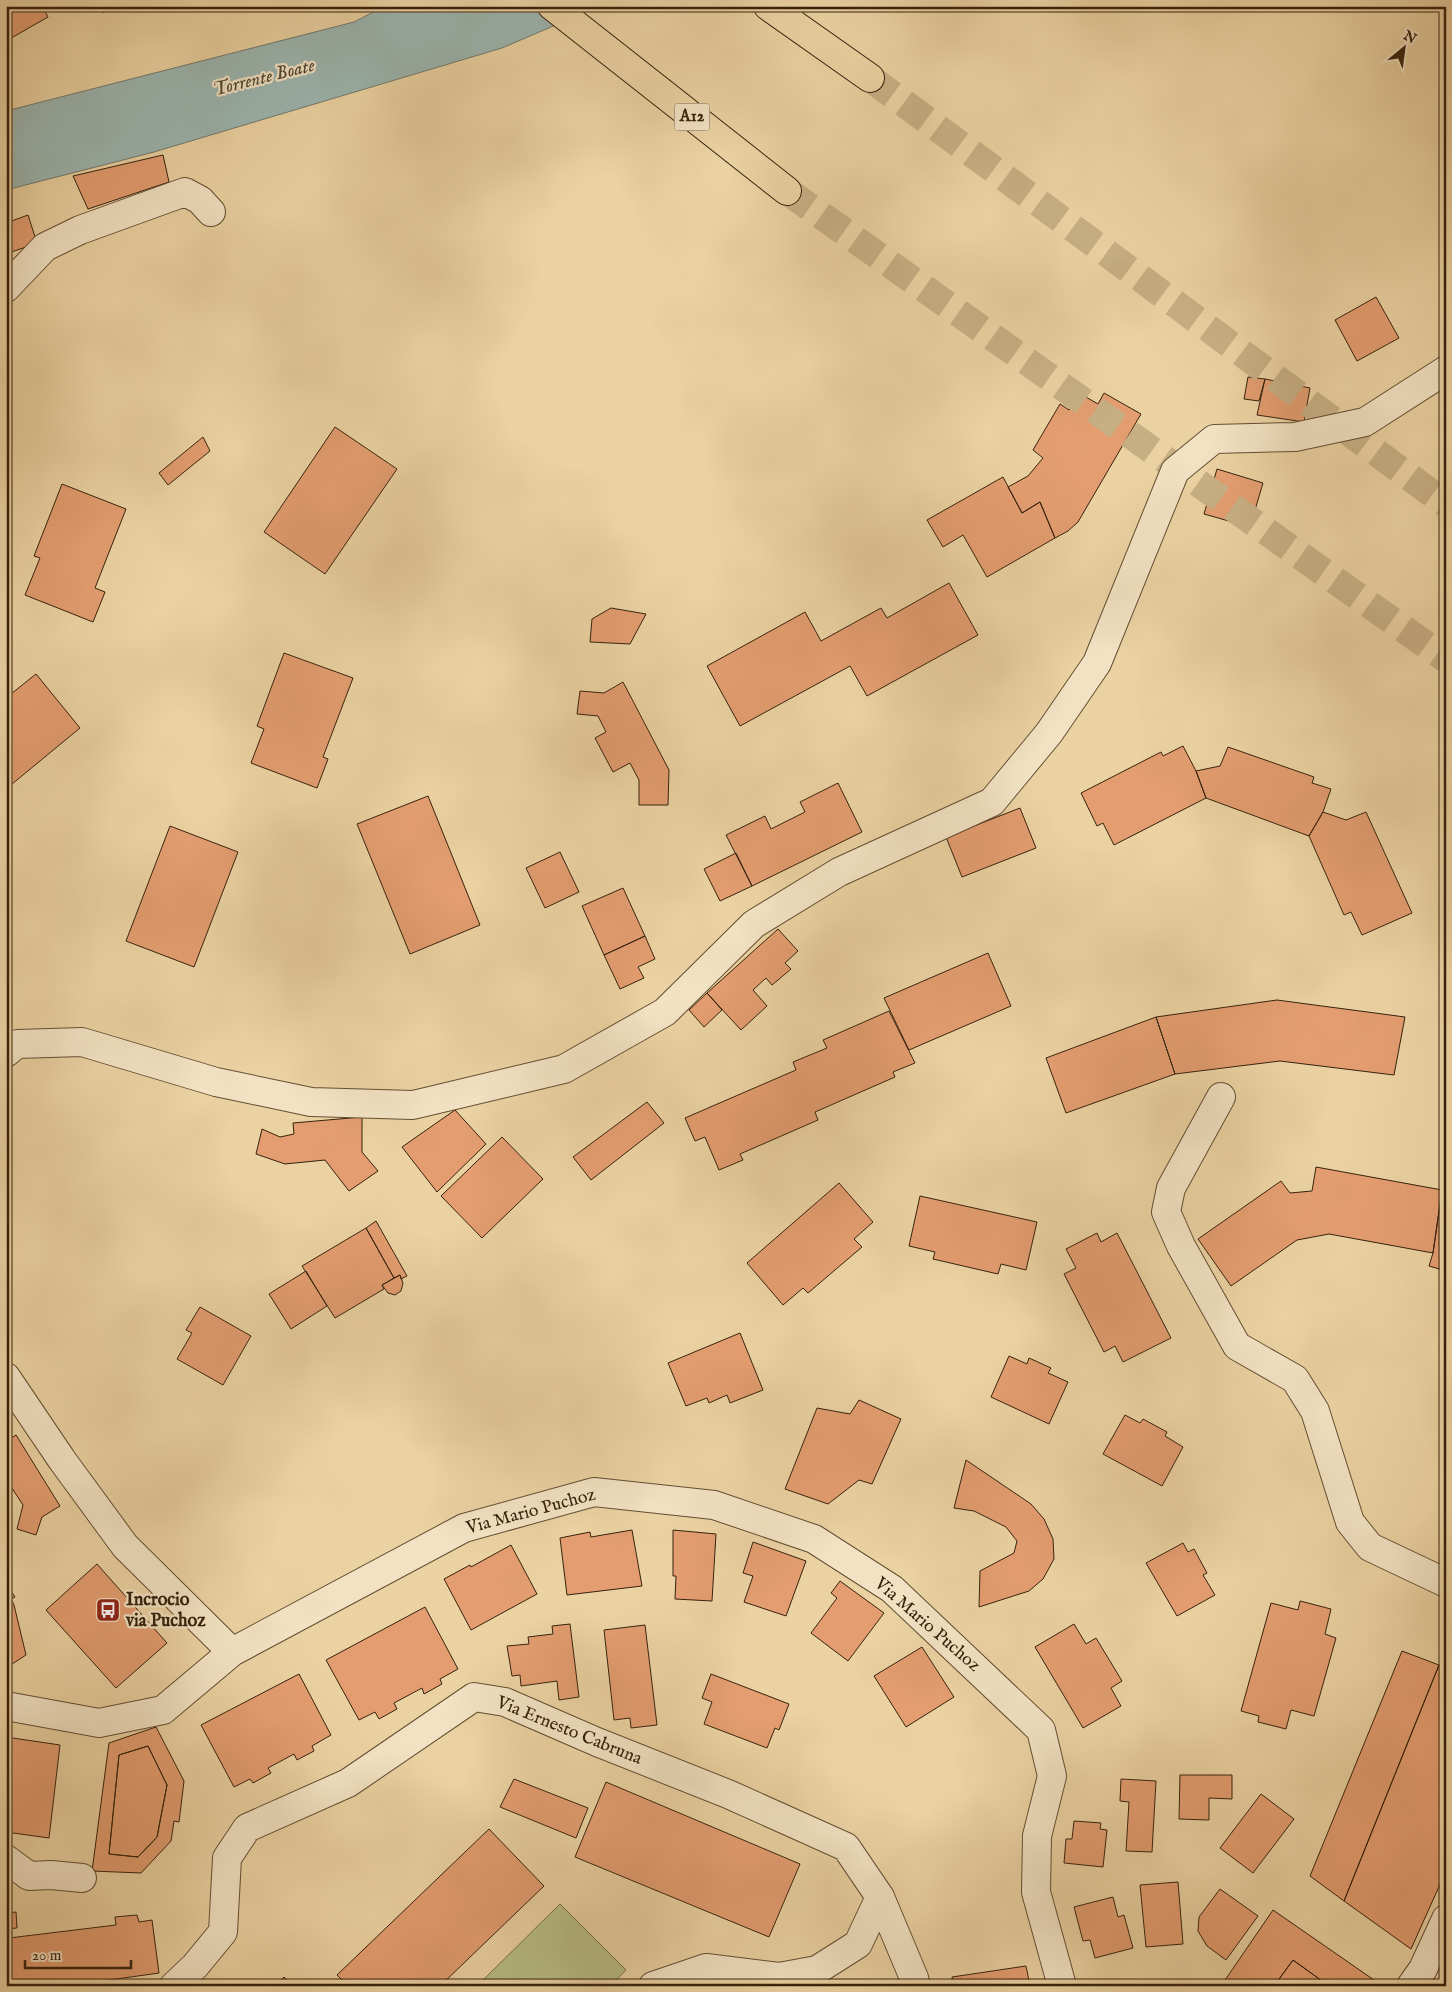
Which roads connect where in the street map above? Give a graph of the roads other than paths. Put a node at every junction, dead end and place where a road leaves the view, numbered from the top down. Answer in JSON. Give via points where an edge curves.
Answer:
{"nodes":[{"id":1,"x":552,"y":6,"type":"edge"},
{"id":2,"x":768,"y":6,"type":"edge"},
{"id":3,"x":870,"y":78,"type":"tunnel mouth"},
{"id":4,"x":787,"y":191,"type":"tunnel mouth"},
{"id":5,"x":211,"y":212,"type":"dead end"},
{"id":6,"x":6,"y":288,"type":"edge"},
{"id":7,"x":1446,"y":370,"type":"edge"},
{"id":8,"x":6,"y":1053,"type":"edge"},
{"id":9,"x":1221,"y":1098,"type":"dead end"},
{"id":10,"x":6,"y":1377,"type":"edge"},
{"id":11,"x":1446,"y":1583,"type":"edge"},
{"id":12,"x":232,"y":1652,"type":"junction"},
{"id":13,"x":6,"y":1706,"type":"edge"},
{"id":14,"x":6,"y":1859,"type":"edge"},
{"id":15,"x":82,"y":1878,"type":"dead end"},
{"id":16,"x":880,"y":1897,"type":"junction"},
{"id":17,"x":1446,"y":1919,"type":"edge"},
{"id":18,"x":779,"y":1982,"type":"edge"},
{"id":19,"x":174,"y":1986,"type":"edge"},
{"id":20,"x":653,"y":1986,"type":"edge"},
{"id":21,"x":916,"y":1986,"type":"edge"},
{"id":22,"x":1062,"y":1986,"type":"edge"},
{"id":23,"x":1411,"y":1986,"type":"edge"}],
"edges":[{"from":1,"to":4,"type":"highway","number":"A12"},
{"from":2,"to":3,"type":"highway"},
{"from":5,"to":6,"type":"street","via":[[200,200],[185,192],[88,227],[46,247]]},
{"from":7,"to":8,"type":"street","via":[[1365,422],[1295,437],[1214,439],[1175,471],[1097,663],[1050,733],[992,802],[840,872],[754,924],[666,1012],[564,1069],[404,1105],[311,1102],[216,1082],[82,1042],[17,1044]]},
{"from":9,"to":11,"type":"street","via":[[1171,1188],[1166,1212],[1181,1246],[1236,1346],[1295,1380],[1314,1411],[1350,1522],[1370,1547]]},
{"from":10,"to":12,"type":"street","via":[[125,1546]]},
{"from":12,"to":13,"type":"street","name":"Via Mario Puchoz","via":[[164,1710],[98,1724]]},
{"from":12,"to":22,"type":"street","name":"Via Mario Puchoz","via":[[464,1528],[594,1492],[714,1505],[814,1539],[892,1589],[1041,1730],[1052,1776],[1036,1836],[1036,1892]]},
{"from":14,"to":15,"type":"street","via":[[29,1876]]},
{"from":16,"to":18,"type":"street","via":[[858,1944],[817,1970]]},
{"from":16,"to":19,"type":"street","name":"Via Ernesto Cabruna","via":[[846,1847],[728,1794],[505,1702],[474,1697],[348,1783],[246,1828],[227,1858],[223,1932]]},
{"from":16,"to":21,"type":"street","name":"Via Ernesto Cabruna"},
{"from":17,"to":23,"type":"street","via":[[1424,1970]]},
{"from":18,"to":20,"type":"street","via":[[706,1968]]}]}
